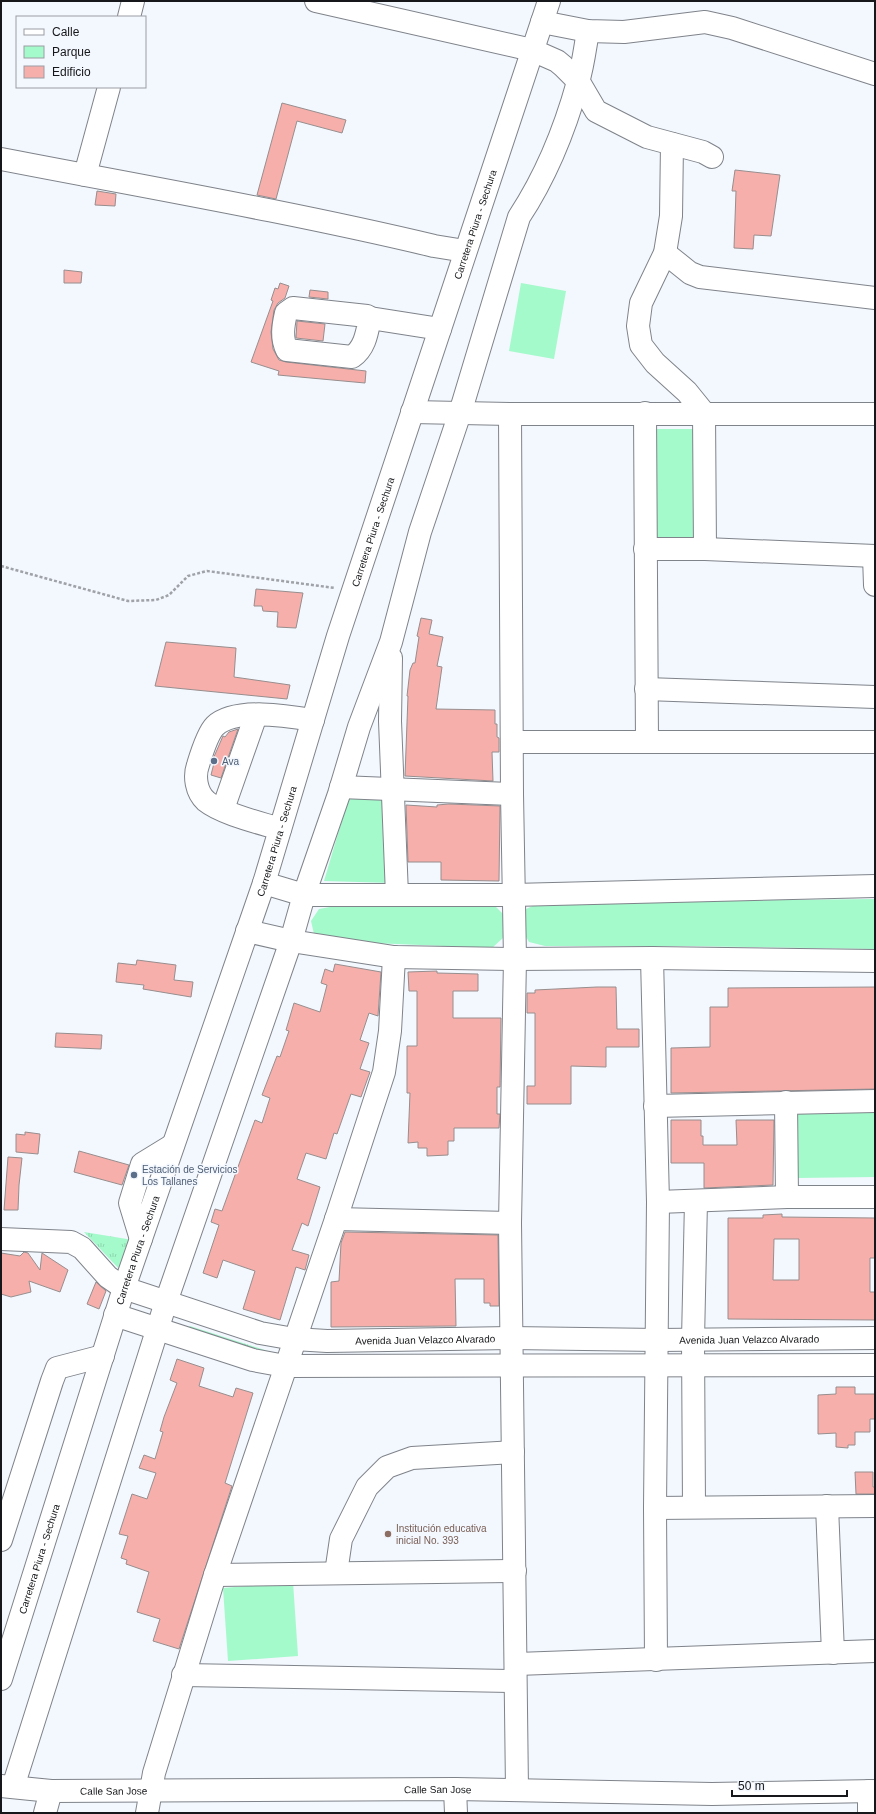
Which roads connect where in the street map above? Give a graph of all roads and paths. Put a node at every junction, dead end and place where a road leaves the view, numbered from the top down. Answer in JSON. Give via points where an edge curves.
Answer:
{"nodes":[{"id":1,"x":133,"y":1,"type":"edge"},
{"id":2,"x":316,"y":1,"type":"edge"},
{"id":3,"x":549,"y":1,"type":"edge"},
{"id":4,"x":129,"y":16,"type":"edge"},
{"id":5,"x":542,"y":22,"type":"junction"},
{"id":6,"x":588,"y":31,"type":"junction"},
{"id":7,"x":532,"y":50,"type":"junction"},
{"id":8,"x":875,"y":74,"type":"edge"},
{"id":9,"x":579,"y":82,"type":"junction"},
{"id":10,"x":109,"y":88,"type":"edge"},
{"id":11,"x":672,"y":144,"type":"junction"},
{"id":12,"x":712,"y":157,"type":"dead end"},
{"id":13,"x":1,"y":159,"type":"edge"},
{"id":14,"x":85,"y":175,"type":"junction"},
{"id":15,"x":465,"y":251,"type":"junction"},
{"id":16,"x":665,"y":253,"type":"junction"},
{"id":17,"x":875,"y":298,"type":"edge"},
{"id":18,"x":370,"y":318,"type":"dead end"},
{"id":19,"x":440,"y":328,"type":"junction"},
{"id":20,"x":412,"y":412,"type":"junction"},
{"id":21,"x":460,"y":413,"type":"junction"},
{"id":22,"x":645,"y":413,"type":"junction"},
{"id":23,"x":704,"y":413,"type":"junction"},
{"id":24,"x":510,"y":414,"type":"junction"},
{"id":25,"x":875,"y":414,"type":"edge"},
{"id":26,"x":645,"y":549,"type":"junction"},
{"id":27,"x":705,"y":549,"type":"junction"},
{"id":28,"x":874,"y":556,"type":"edge"},
{"id":29,"x":1,"y":566,"type":"edge"},
{"id":30,"x":875,"y":584,"type":"edge"},
{"id":31,"x":353,"y":591,"type":"junction"},
{"id":32,"x":392,"y":642,"type":"junction"},
{"id":33,"x":646,"y":689,"type":"junction"},
{"id":34,"x":875,"y":697,"type":"edge"},
{"id":35,"x":256,"y":715,"type":"junction"},
{"id":36,"x":313,"y":720,"type":"junction"},
{"id":37,"x":512,"y":742,"type":"junction"},
{"id":38,"x":647,"y":742,"type":"junction"},
{"id":39,"x":875,"y":742,"type":"edge"},
{"id":40,"x":341,"y":787,"type":"junction"},
{"id":41,"x":393,"y":790,"type":"junction"},
{"id":42,"x":512,"y":794,"type":"junction"},
{"id":43,"x":223,"y":809,"type":"junction"},
{"id":44,"x":280,"y":829,"type":"junction"},
{"id":45,"x":264,"y":883,"type":"junction"},
{"id":46,"x":875,"y":886,"type":"edge"},
{"id":47,"x":304,"y":895,"type":"junction"},
{"id":48,"x":397,"y":895,"type":"junction"},
{"id":49,"x":513,"y":895,"type":"junction"},
{"id":50,"x":247,"y":931,"type":"junction"},
{"id":51,"x":291,"y":941,"type":"junction"},
{"id":52,"x":394,"y":956,"type":"junction"},
{"id":53,"x":652,"y":958,"type":"junction"},
{"id":54,"x":515,"y":959,"type":"junction"},
{"id":55,"x":875,"y":961,"type":"edge"},
{"id":56,"x":875,"y":1101,"type":"edge"},
{"id":57,"x":786,"y":1102,"type":"junction"},
{"id":58,"x":655,"y":1106,"type":"junction"},
{"id":59,"x":787,"y":1197,"type":"junction"},
{"id":60,"x":875,"y":1197,"type":"edge"},
{"id":61,"x":696,"y":1201,"type":"junction"},
{"id":62,"x":658,"y":1202,"type":"junction"},
{"id":63,"x":336,"y":1219,"type":"junction"},
{"id":64,"x":510,"y":1223,"type":"junction"},
{"id":65,"x":1,"y":1239,"type":"edge"},
{"id":66,"x":124,"y":1288,"type":"junction"},
{"id":67,"x":166,"y":1302,"type":"junction"},
{"id":68,"x":115,"y":1315,"type":"junction"},
{"id":69,"x":157,"y":1329,"type":"junction"},
{"id":70,"x":511,"y":1338,"type":"junction"},
{"id":71,"x":875,"y":1338,"type":"edge"},
{"id":72,"x":294,"y":1339,"type":"junction"},
{"id":73,"x":658,"y":1340,"type":"junction"},
{"id":74,"x":693,"y":1340,"type":"junction"},
{"id":75,"x":102,"y":1356,"type":"junction"},
{"id":76,"x":875,"y":1365,"type":"edge"},
{"id":77,"x":285,"y":1366,"type":"junction"},
{"id":78,"x":658,"y":1366,"type":"junction"},
{"id":79,"x":694,"y":1366,"type":"junction"},
{"id":80,"x":511,"y":1367,"type":"junction"},
{"id":81,"x":513,"y":1452,"type":"junction"},
{"id":82,"x":827,"y":1506,"type":"junction"},
{"id":83,"x":875,"y":1506,"type":"edge"},
{"id":84,"x":694,"y":1507,"type":"junction"},
{"id":85,"x":655,"y":1508,"type":"junction"},
{"id":86,"x":1,"y":1540,"type":"edge"},
{"id":87,"x":515,"y":1571,"type":"junction"},
{"id":88,"x":336,"y":1573,"type":"junction"},
{"id":89,"x":215,"y":1575,"type":"junction"},
{"id":90,"x":875,"y":1651,"type":"edge"},
{"id":91,"x":833,"y":1653,"type":"junction"},
{"id":92,"x":656,"y":1660,"type":"junction"},
{"id":93,"x":516,"y":1672,"type":"junction"},
{"id":94,"x":183,"y":1675,"type":"junction"},
{"id":95,"x":1,"y":1679,"type":"edge"},
{"id":96,"x":7,"y":1786,"type":"edge"},
{"id":97,"x":456,"y":1789,"type":"junction"},
{"id":98,"x":150,"y":1790,"type":"junction"},
{"id":99,"x":517,"y":1790,"type":"junction"},
{"id":100,"x":51,"y":1791,"type":"junction"},
{"id":101,"x":872,"y":1791,"type":"edge"},
{"id":102,"x":712,"y":1803,"type":"edge"},
{"id":103,"x":45,"y":1813,"type":"edge"},
{"id":104,"x":147,"y":1813,"type":"edge"},
{"id":105,"x":456,"y":1813,"type":"edge"},
{"id":106,"x":868,"y":1813,"type":"edge"}],
"edges":[{"from":1,"to":4,"type":"street"},
{"from":2,"to":7,"type":"street"},
{"from":3,"to":5,"type":"street","name":"Carretera Piura - Sechura"},
{"from":5,"to":6,"type":"street"},
{"from":5,"to":7,"type":"street","name":"Carretera Piura - Sechura"},
{"from":6,"to":8,"type":"street","via":[[624,32],[705,22],[732,28]]},
{"from":6,"to":9,"type":"street"},
{"from":7,"to":9,"type":"street","via":[[557,61]]},
{"from":7,"to":15,"type":"street","name":"Carretera Piura - Sechura"},
{"from":9,"to":11,"type":"street","via":[[596,111],[647,137]]},
{"from":9,"to":21,"type":"street","via":[[550,162],[519,216]]},
{"from":10,"to":14,"type":"street"},
{"from":11,"to":12,"type":"street"},
{"from":11,"to":16,"type":"street","via":[[671,216]]},
{"from":13,"to":14,"type":"street"},
{"from":14,"to":15,"type":"street","via":[[188,196],[232,202]]},
{"from":15,"to":19,"type":"street","name":"Carretera Piura - Sechura"},
{"from":16,"to":17,"type":"street","via":[[700,278]]},
{"from":16,"to":23,"type":"street","via":[[641,303],[638,326],[641,345],[655,363],[688,392]]},
{"from":18,"to":19,"type":"street"},
{"from":19,"to":20,"type":"street","name":"Carretera Piura - Sechura"},
{"from":20,"to":21,"type":"street"},
{"from":20,"to":31,"type":"street","name":"Carretera Piura - Sechura"},
{"from":21,"to":24,"type":"street"},
{"from":21,"to":32,"type":"street","via":[[420,532]]},
{"from":22,"to":23,"type":"street"},
{"from":22,"to":24,"type":"street"},
{"from":22,"to":26,"type":"street"},
{"from":23,"to":25,"type":"street"},
{"from":23,"to":27,"type":"street"},
{"from":24,"to":37,"type":"street"},
{"from":26,"to":27,"type":"street"},
{"from":26,"to":33,"type":"street"},
{"from":27,"to":28,"type":"street"},
{"from":28,"to":30,"type":"street"},
{"from":29,"to":31,"type":"path","via":[[128,601],[156,600],[169,595],[188,576],[207,571]]},
{"from":31,"to":36,"type":"street","name":"Carretera Piura - Sechura"},
{"from":32,"to":40,"type":"street","via":[[359,727]]},
{"from":32,"to":41,"type":"street","via":[[390,721]]},
{"from":33,"to":34,"type":"street"},
{"from":33,"to":38,"type":"street"},
{"from":35,"to":36,"type":"street","via":[[269,713]]},
{"from":35,"to":43,"type":"street"},
{"from":35,"to":43,"type":"street","via":[[229,718],[215,726],[202,752],[195,774],[198,788],[206,801]]},
{"from":36,"to":44,"type":"street","name":"Carretera Piura - Sechura"},
{"from":37,"to":38,"type":"street"},
{"from":37,"to":42,"type":"street"},
{"from":38,"to":39,"type":"street"},
{"from":40,"to":41,"type":"street"},
{"from":40,"to":47,"type":"street"},
{"from":41,"to":42,"type":"street"},
{"from":41,"to":48,"type":"street"},
{"from":42,"to":49,"type":"street"},
{"from":43,"to":44,"type":"street"},
{"from":44,"to":45,"type":"street","name":"Carretera Piura - Sechura"},
{"from":45,"to":47,"type":"street"},
{"from":45,"to":50,"type":"street","name":"Carretera Piura - Sechura"},
{"from":46,"to":49,"type":"street"},
{"from":47,"to":48,"type":"street"},
{"from":47,"to":51,"type":"street"},
{"from":48,"to":49,"type":"street"},
{"from":49,"to":54,"type":"street"},
{"from":50,"to":51,"type":"street"},
{"from":50,"to":66,"type":"street","name":"Carretera Piura - Sechura"},
{"from":51,"to":52,"type":"street"},
{"from":51,"to":67,"type":"street"},
{"from":52,"to":54,"type":"street"},
{"from":52,"to":63,"type":"street","via":[[390,1032],[384,1072]]},
{"from":53,"to":54,"type":"street"},
{"from":53,"to":55,"type":"street"},
{"from":53,"to":58,"type":"street"},
{"from":54,"to":64,"type":"street"},
{"from":56,"to":57,"type":"street"},
{"from":57,"to":58,"type":"street"},
{"from":57,"to":59,"type":"street"},
{"from":58,"to":62,"type":"street"},
{"from":59,"to":60,"type":"street"},
{"from":59,"to":61,"type":"street"},
{"from":61,"to":62,"type":"street"},
{"from":61,"to":74,"type":"street"},
{"from":62,"to":73,"type":"street"},
{"from":63,"to":64,"type":"street"},
{"from":63,"to":72,"type":"street"},
{"from":64,"to":70,"type":"street"},
{"from":65,"to":66,"type":"street","name":"Avenida Juan Velazco Alvarado","via":[[71,1242],[82,1248],[108,1277]]},
{"from":66,"to":67,"type":"street","name":"Avenida Juan Velazco Alvarado"},
{"from":66,"to":68,"type":"street","name":"Carretera Piura - Sechura"},
{"from":67,"to":69,"type":"street"},
{"from":67,"to":72,"type":"street","name":"Avenida Juan Velazco Alvarado","via":[[260,1333]]},
{"from":68,"to":69,"type":"street"},
{"from":68,"to":75,"type":"street","name":"Carretera Piura - Sechura"},
{"from":69,"to":77,"type":"street","via":[[253,1360]]},
{"from":69,"to":96,"type":"street"},
{"from":70,"to":72,"type":"street","name":"Avenida Juan Velazco Alvarado","via":[[327,1341]]},
{"from":70,"to":73,"type":"street","name":"Avenida Juan Velazco Alvarado"},
{"from":70,"to":80,"type":"street"},
{"from":71,"to":74,"type":"street","name":"Avenida Juan Velazco Alvarado"},
{"from":72,"to":77,"type":"street"},
{"from":73,"to":74,"type":"street","name":"Avenida Juan Velazco Alvarado"},
{"from":73,"to":78,"type":"street"},
{"from":74,"to":79,"type":"street"},
{"from":75,"to":86,"type":"street","via":[[57,1368]]},
{"from":75,"to":95,"type":"street","name":"Carretera Piura - Sechura"},
{"from":76,"to":79,"type":"street"},
{"from":77,"to":80,"type":"street"},
{"from":77,"to":89,"type":"street"},
{"from":78,"to":79,"type":"street"},
{"from":78,"to":80,"type":"street"},
{"from":78,"to":85,"type":"street"},
{"from":79,"to":84,"type":"street"},
{"from":80,"to":81,"type":"street"},
{"from":81,"to":87,"type":"street"},
{"from":81,"to":88,"type":"street","via":[[412,1458],[387,1468],[367,1487],[341,1539]]},
{"from":82,"to":83,"type":"street"},
{"from":82,"to":84,"type":"street"},
{"from":82,"to":91,"type":"street"},
{"from":84,"to":85,"type":"street"},
{"from":85,"to":92,"type":"street"},
{"from":87,"to":88,"type":"street"},
{"from":87,"to":93,"type":"street"},
{"from":88,"to":89,"type":"street"},
{"from":89,"to":94,"type":"street"},
{"from":90,"to":91,"type":"street"},
{"from":91,"to":92,"type":"street"},
{"from":92,"to":93,"type":"street"},
{"from":93,"to":94,"type":"street"},
{"from":93,"to":99,"type":"street"},
{"from":94,"to":98,"type":"street"},
{"from":96,"to":100,"type":"street","name":"Calle San Jose"},
{"from":97,"to":98,"type":"street","name":"Calle San Jose"},
{"from":97,"to":99,"type":"street","name":"Calle San Jose"},
{"from":97,"to":105,"type":"street"},
{"from":98,"to":100,"type":"street","name":"Calle San Jose"},
{"from":98,"to":104,"type":"street"},
{"from":99,"to":102,"type":"street","name":"Calle San Jose"},
{"from":100,"to":103,"type":"street"},
{"from":101,"to":102,"type":"street","name":"Calle San Jose"},
{"from":101,"to":106,"type":"street"}]}
